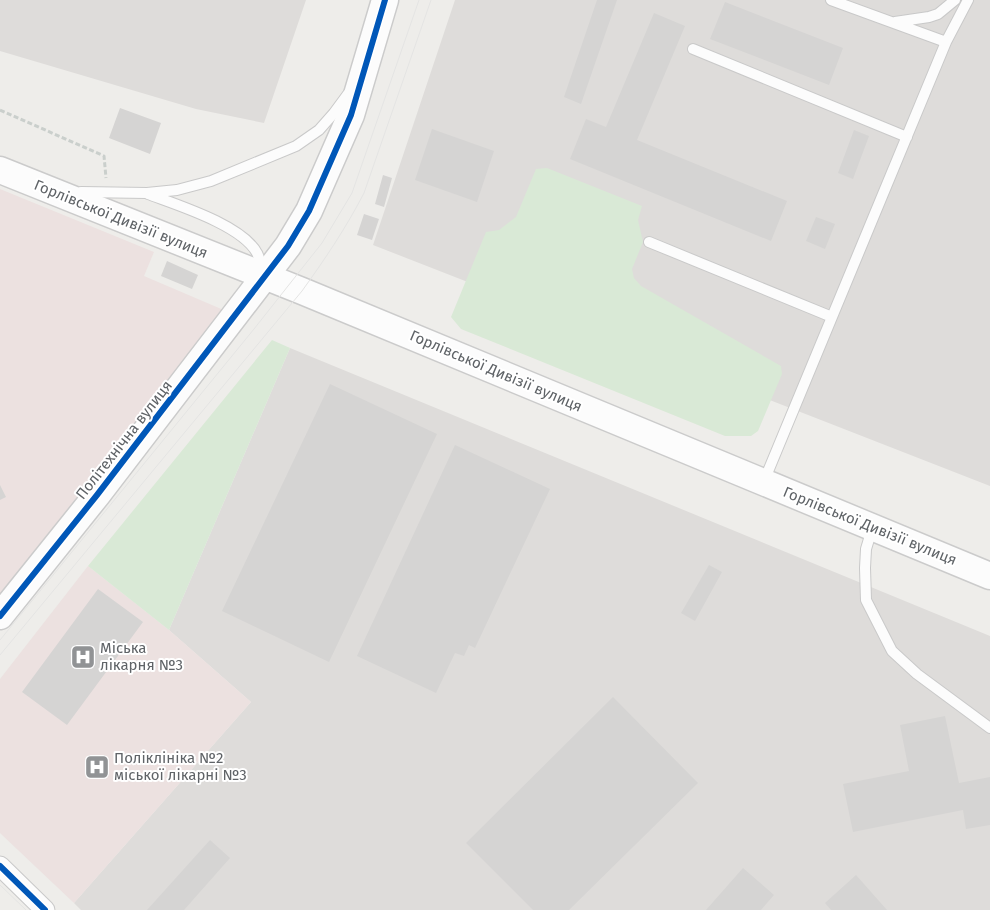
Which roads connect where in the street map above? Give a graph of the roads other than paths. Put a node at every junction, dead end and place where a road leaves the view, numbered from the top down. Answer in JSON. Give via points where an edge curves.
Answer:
{"nodes":[{"id":1,"x":831,"y":0,"type":"edge"},
{"id":2,"x":955,"y":0,"type":"edge"},
{"id":3,"x":968,"y":0,"type":"edge"},
{"id":4,"x":382,"y":3,"type":"edge"},
{"id":5,"x":891,"y":22,"type":"junction"},
{"id":6,"x":946,"y":42,"type":"junction"},
{"id":7,"x":693,"y":48,"type":"dead end"},
{"id":8,"x":366,"y":66,"type":"junction"},
{"id":9,"x":907,"y":137,"type":"junction"},
{"id":10,"x":0,"y":170,"type":"edge"},
{"id":11,"x":48,"y":190,"type":"junction"},
{"id":12,"x":147,"y":194,"type":"junction"},
{"id":13,"x":649,"y":242,"type":"dead end"},
{"id":14,"x":265,"y":277,"type":"junction"},
{"id":15,"x":832,"y":316,"type":"junction"},
{"id":16,"x":763,"y":482,"type":"junction"},
{"id":17,"x":872,"y":527,"type":"junction"},
{"id":18,"x":990,"y":576,"type":"edge"},
{"id":19,"x":0,"y":616,"type":"edge"},
{"id":20,"x":990,"y":728,"type":"edge"},
{"id":21,"x":0,"y":866,"type":"edge"},
{"id":22,"x":45,"y":910,"type":"edge"}],
"edges":[{"from":1,"to":5,"type":"lane"},
{"from":2,"to":5,"type":"lane","via":[[934,16]]},
{"from":3,"to":6,"type":"lane"},
{"from":4,"to":8,"type":"main road","name":"Політехнічна вулиця"},
{"from":5,"to":6,"type":"lane"},
{"from":6,"to":9,"type":"lane"},
{"from":7,"to":9,"type":"lane"},
{"from":8,"to":12,"type":"lane","via":[[334,114],[319,130],[296,146],[211,181]]},
{"from":8,"to":14,"type":"main road","name":"Політехнічна вулиця","via":[[351,115],[309,211]]},
{"from":9,"to":15,"type":"lane"},
{"from":10,"to":11,"type":"main road","name":"Горлівської Дивізії вулиця"},
{"from":11,"to":12,"type":"lane"},
{"from":11,"to":14,"type":"main road","name":"Горлівської Дивізії вулиця"},
{"from":12,"to":14,"type":"lane","via":[[221,223],[256,252]]},
{"from":13,"to":15,"type":"lane"},
{"from":14,"to":16,"type":"main road","name":"Горлівської Дивізії вулиця"},
{"from":14,"to":19,"type":"main road","name":"Політехнічна вулиця"},
{"from":15,"to":16,"type":"lane"},
{"from":16,"to":17,"type":"main road","name":"Горлівської Дивізії вулиця"},
{"from":17,"to":18,"type":"main road","name":"Горлівської Дивізії вулиця"},
{"from":17,"to":20,"type":"lane","via":[[866,549],[866,600],[892,651],[917,674]]},
{"from":21,"to":22,"type":"street"}]}
